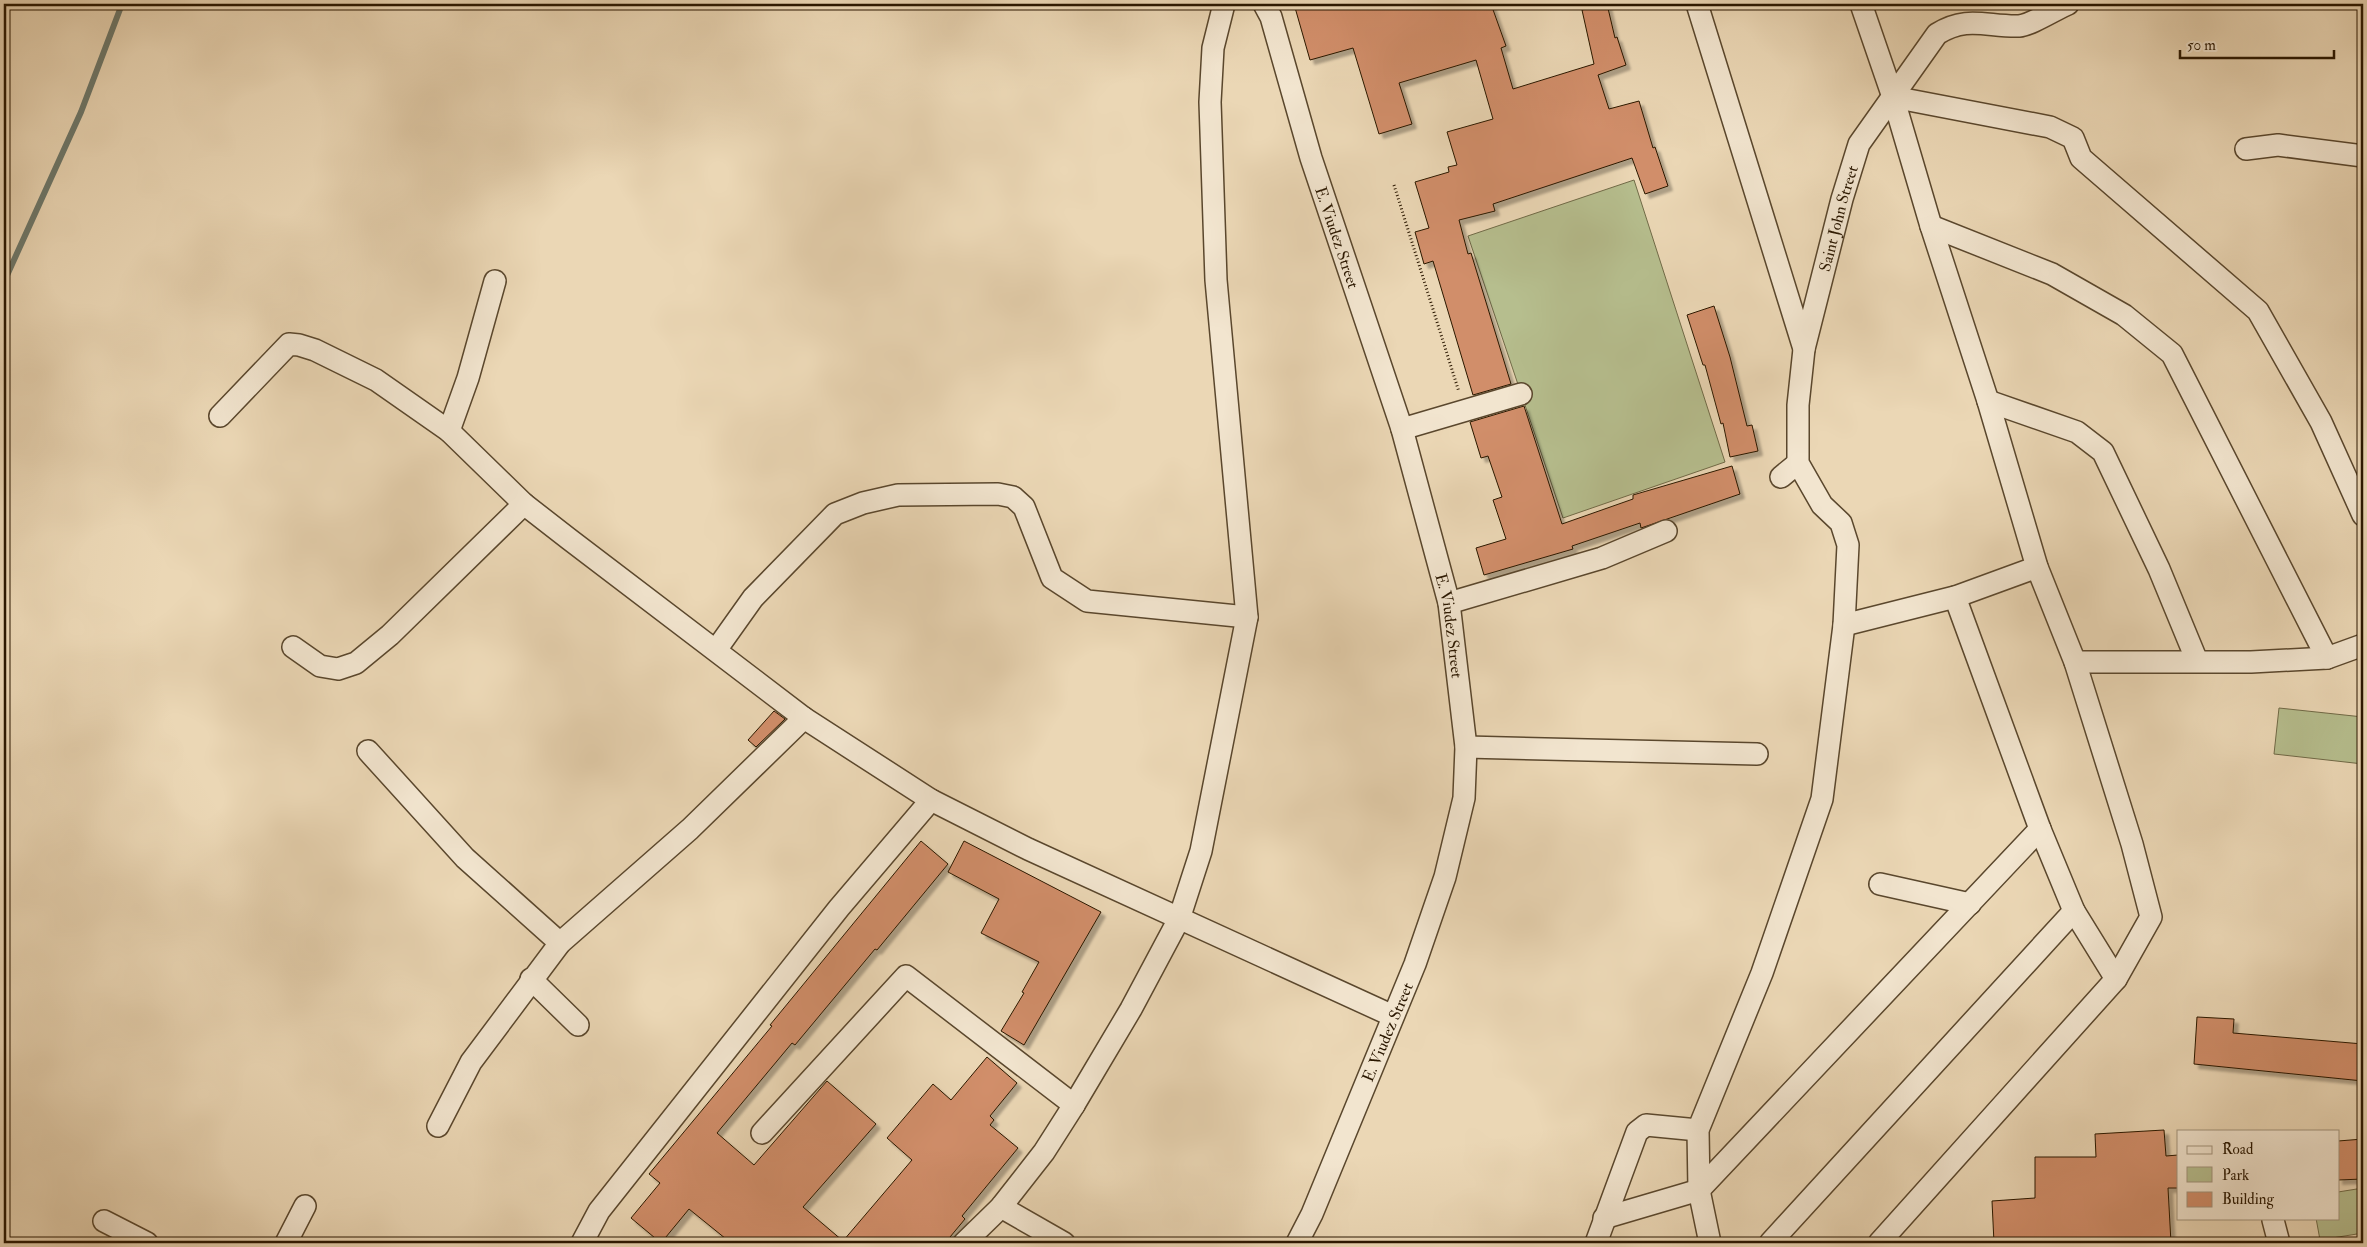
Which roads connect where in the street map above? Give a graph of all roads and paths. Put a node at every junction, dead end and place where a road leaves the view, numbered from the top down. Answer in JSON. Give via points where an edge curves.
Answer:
{"nodes":[{"id":1,"x":1224,"y":4,"type":"edge"},
{"id":2,"x":1264,"y":4,"type":"edge"},
{"id":3,"x":1697,"y":4,"type":"edge"},
{"id":4,"x":1862,"y":4,"type":"edge"},
{"id":5,"x":2068,"y":4,"type":"edge"},
{"id":6,"x":1893,"y":97,"type":"junction"},
{"id":7,"x":2246,"y":149,"type":"dead end"},
{"id":8,"x":2363,"y":156,"type":"edge"},
{"id":9,"x":1394,"y":185,"type":"dead end"},
{"id":10,"x":1931,"y":226,"type":"junction"},
{"id":11,"x":495,"y":281,"type":"dead end"},
{"id":12,"x":1804,"y":349,"type":"junction"},
{"id":13,"x":1521,"y":394,"type":"dead end"},
{"id":14,"x":1988,"y":400,"type":"junction"},
{"id":15,"x":1465,"y":411,"type":"junction"},
{"id":16,"x":220,"y":416,"type":"dead end"},
{"id":17,"x":1402,"y":429,"type":"junction"},
{"id":18,"x":449,"y":431,"type":"junction"},
{"id":19,"x":1798,"y":464,"type":"junction"},
{"id":20,"x":1781,"y":477,"type":"dead end"},
{"id":21,"x":524,"y":504,"type":"junction"},
{"id":22,"x":2363,"y":515,"type":"edge"},
{"id":23,"x":1666,"y":531,"type":"dead end"},
{"id":24,"x":2037,"y":567,"type":"junction"},
{"id":25,"x":1955,"y":597,"type":"junction"},
{"id":26,"x":1449,"y":603,"type":"junction"},
{"id":27,"x":1247,"y":617,"type":"junction"},
{"id":28,"x":1844,"y":625,"type":"junction"},
{"id":29,"x":2363,"y":645,"type":"edge"},
{"id":30,"x":293,"y":647,"type":"dead end"},
{"id":31,"x":716,"y":650,"type":"junction"},
{"id":32,"x":2327,"y":658,"type":"junction"},
{"id":33,"x":2197,"y":661,"type":"junction"},
{"id":34,"x":2075,"y":662,"type":"junction"},
{"id":35,"x":804,"y":718,"type":"junction"},
{"id":36,"x":1466,"y":747,"type":"junction"},
{"id":37,"x":368,"y":751,"type":"dead end"},
{"id":38,"x":1757,"y":754,"type":"dead end"},
{"id":39,"x":931,"y":800,"type":"junction"},
{"id":40,"x":2040,"y":829,"type":"junction"},
{"id":41,"x":1880,"y":884,"type":"dead end"},
{"id":42,"x":1970,"y":904,"type":"junction"},
{"id":43,"x":2074,"y":912,"type":"junction"},
{"id":44,"x":1178,"y":919,"type":"junction"},
{"id":45,"x":560,"y":943,"type":"junction"},
{"id":46,"x":531,"y":979,"type":"junction"},
{"id":47,"x":2116,"y":979,"type":"junction"},
{"id":48,"x":1393,"y":1016,"type":"junction"},
{"id":49,"x":578,"y":1025,"type":"dead end"},
{"id":50,"x":1074,"y":1105,"type":"junction"},
{"id":51,"x":438,"y":1126,"type":"dead end"},
{"id":52,"x":1698,"y":1130,"type":"junction"},
{"id":53,"x":762,"y":1133,"type":"dead end"},
{"id":54,"x":1699,"y":1190,"type":"junction"},
{"id":55,"x":305,"y":1206,"type":"dead end"},
{"id":56,"x":1001,"y":1207,"type":"junction"},
{"id":57,"x":1604,"y":1218,"type":"junction"},
{"id":58,"x":2273,"y":1220,"type":"dead end"},
{"id":59,"x":104,"y":1221,"type":"dead end"},
{"id":60,"x":147,"y":1243,"type":"edge"},
{"id":61,"x":286,"y":1243,"type":"edge"},
{"id":62,"x":582,"y":1243,"type":"edge"},
{"id":63,"x":964,"y":1243,"type":"edge"},
{"id":64,"x":1064,"y":1243,"type":"edge"},
{"id":65,"x":1297,"y":1243,"type":"edge"},
{"id":66,"x":1596,"y":1243,"type":"edge"},
{"id":67,"x":1710,"y":1243,"type":"edge"},
{"id":68,"x":1770,"y":1243,"type":"edge"},
{"id":69,"x":1879,"y":1243,"type":"edge"},
{"id":70,"x":2280,"y":1243,"type":"edge"}],
"edges":[{"from":1,"to":27,"type":"street","via":[[1213,48],[1210,102],[1216,280]]},
{"from":2,"to":17,"type":"street","name":"E. Viudez Street","via":[[1271,17],[1311,158]]},
{"from":3,"to":12,"type":"street"},
{"from":4,"to":6,"type":"street"},
{"from":5,"to":6,"type":"street","name":"Saint John Street","via":[[2021,26],[1951,25],[1937,34]]},
{"from":6,"to":10,"type":"street"},
{"from":6,"to":12,"type":"street","name":"Saint John Street","via":[[1859,144]]},
{"from":6,"to":22,"type":"street","via":[[2050,127],[2073,138],[2081,158],[2258,311],[2321,422]]},
{"from":7,"to":8,"type":"street","via":[[2278,145]]},
{"from":9,"to":15,"type":"path"},
{"from":10,"to":14,"type":"street"},
{"from":10,"to":32,"type":"street","via":[[2052,274],[2124,315],[2172,354]]},
{"from":11,"to":18,"type":"street","via":[[468,378]]},
{"from":12,"to":19,"type":"street","name":"Saint John Street","via":[[1798,405]]},
{"from":13,"to":15,"type":"street"},
{"from":14,"to":24,"type":"street"},
{"from":14,"to":33,"type":"street","via":[[2077,432],[2103,452],[2159,569]]},
{"from":15,"to":17,"type":"street"},
{"from":16,"to":18,"type":"street","via":[[290,344],[315,350],[376,380]]},
{"from":17,"to":26,"type":"street","name":"E. Viudez Street"},
{"from":18,"to":21,"type":"street"},
{"from":19,"to":20,"type":"street"},
{"from":19,"to":28,"type":"street","via":[[1822,505],[1841,523],[1848,545]]},
{"from":21,"to":30,"type":"street","via":[[390,635],[356,663],[338,669],[320,666]]},
{"from":21,"to":31,"type":"street"},
{"from":23,"to":26,"type":"street","via":[[1602,558]]},
{"from":24,"to":25,"type":"street"},
{"from":24,"to":34,"type":"street"},
{"from":25,"to":28,"type":"street"},
{"from":25,"to":40,"type":"street"},
{"from":26,"to":36,"type":"street","name":"E. Viudez Street"},
{"from":27,"to":31,"type":"street","via":[[1088,601],[1052,578],[1024,507],[1013,497],[998,494],[898,495],[863,503],[836,514],[753,598]]},
{"from":27,"to":44,"type":"street","via":[[1201,851]]},
{"from":28,"to":52,"type":"street","via":[[1822,799],[1762,973]]},
{"from":29,"to":32,"type":"street"},
{"from":31,"to":35,"type":"street"},
{"from":32,"to":33,"type":"street"},
{"from":33,"to":34,"type":"street"},
{"from":34,"to":47,"type":"street","via":[[2151,916]]},
{"from":35,"to":39,"type":"street"},
{"from":35,"to":45,"type":"street","via":[[690,829]]},
{"from":36,"to":38,"type":"street"},
{"from":36,"to":48,"type":"street","name":"E. Viudez Street","via":[[1464,798],[1445,877]]},
{"from":37,"to":45,"type":"street","via":[[465,858]]},
{"from":39,"to":44,"type":"street"},
{"from":39,"to":62,"type":"street","via":[[839,908],[599,1211]]},
{"from":40,"to":42,"type":"street"},
{"from":40,"to":43,"type":"street"},
{"from":41,"to":42,"type":"street"},
{"from":42,"to":54,"type":"street"},
{"from":43,"to":47,"type":"street"},
{"from":43,"to":68,"type":"street"},
{"from":44,"to":48,"type":"street"},
{"from":44,"to":50,"type":"street","via":[[1131,1009]]},
{"from":45,"to":46,"type":"street"},
{"from":46,"to":49,"type":"street"},
{"from":46,"to":51,"type":"street","via":[[471,1062]]},
{"from":47,"to":69,"type":"street"},
{"from":48,"to":65,"type":"street","name":"E. Viudez Street","via":[[1312,1214]]},
{"from":50,"to":53,"type":"street","via":[[906,976]]},
{"from":50,"to":56,"type":"street","via":[[1044,1152]]},
{"from":52,"to":54,"type":"street"},
{"from":52,"to":57,"type":"street","via":[[1646,1126],[1638,1132]]},
{"from":54,"to":57,"type":"street"},
{"from":54,"to":67,"type":"street"},
{"from":55,"to":61,"type":"street"},
{"from":56,"to":63,"type":"street"},
{"from":56,"to":64,"type":"street"},
{"from":57,"to":66,"type":"street"},
{"from":58,"to":70,"type":"street"},
{"from":59,"to":60,"type":"street"}]}
